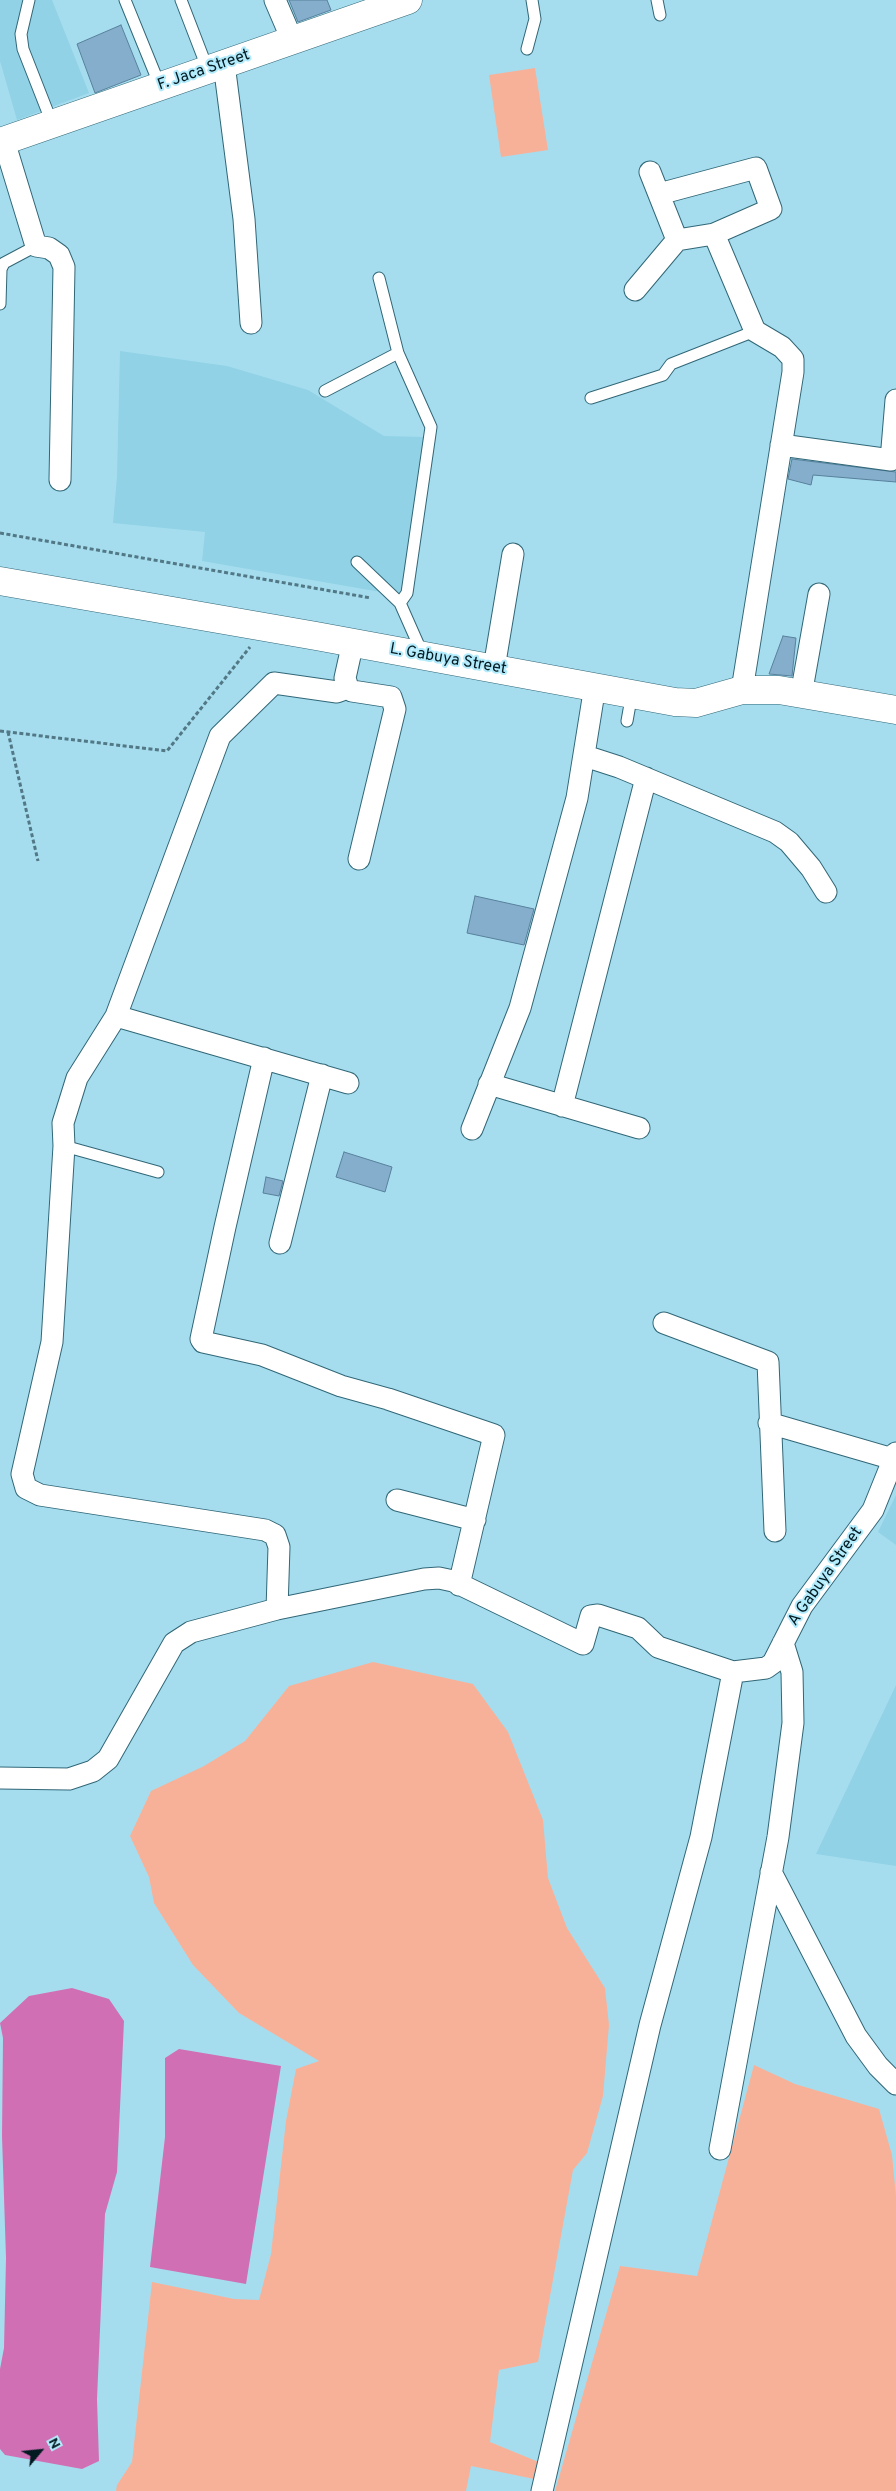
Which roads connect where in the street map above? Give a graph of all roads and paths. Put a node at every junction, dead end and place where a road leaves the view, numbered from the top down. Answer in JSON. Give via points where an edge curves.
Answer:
{"nodes":[{"id":1,"x":29,"y":0,"type":"edge"},
{"id":2,"x":125,"y":0,"type":"edge"},
{"id":3,"x":181,"y":0,"type":"edge"},
{"id":4,"x":275,"y":0,"type":"edge"},
{"id":5,"x":408,"y":0,"type":"edge"},
{"id":6,"x":532,"y":0,"type":"edge"},
{"id":7,"x":657,"y":0,"type":"edge"},
{"id":8,"x":660,"y":15,"type":"dead end"},
{"id":9,"x":293,"y":42,"type":"junction"},
{"id":10,"x":527,"y":49,"type":"dead end"},
{"id":11,"x":216,"y":67,"type":"junction"},
{"id":12,"x":160,"y":86,"type":"junction"},
{"id":13,"x":52,"y":123,"type":"junction"},
{"id":14,"x":2,"y":141,"type":"edge"},
{"id":15,"x":650,"y":172,"type":"dead end"},
{"id":16,"x":659,"y":194,"type":"junction"},
{"id":17,"x":714,"y":234,"type":"junction"},
{"id":18,"x":677,"y":240,"type":"junction"},
{"id":19,"x":36,"y":246,"type":"junction"},
{"id":20,"x":379,"y":278,"type":"dead end"},
{"id":21,"x":634,"y":290,"type":"dead end"},
{"id":22,"x":0,"y":304,"type":"edge"},
{"id":23,"x":251,"y":323,"type":"dead end"},
{"id":24,"x":755,"y":332,"type":"junction"},
{"id":25,"x":398,"y":353,"type":"junction"},
{"id":26,"x":325,"y":391,"type":"dead end"},
{"id":27,"x":591,"y":398,"type":"dead end"},
{"id":28,"x":896,"y":400,"type":"edge"},
{"id":29,"x":781,"y":445,"type":"junction"},
{"id":30,"x":60,"y":480,"type":"dead end"},
{"id":31,"x":0,"y":533,"type":"edge"},
{"id":32,"x":513,"y":554,"type":"dead end"},
{"id":33,"x":358,"y":562,"type":"dead end"},
{"id":34,"x":0,"y":581,"type":"edge"},
{"id":35,"x":818,"y":594,"type":"dead end"},
{"id":36,"x":400,"y":603,"type":"junction"},
{"id":37,"x":266,"y":627,"type":"junction"},
{"id":38,"x":353,"y":642,"type":"junction"},
{"id":39,"x":423,"y":656,"type":"junction"},
{"id":40,"x":494,"y":668,"type":"junction"},
{"id":41,"x":595,"y":686,"type":"junction"},
{"id":42,"x":348,"y":688,"type":"junction"},
{"id":43,"x":742,"y":690,"type":"junction"},
{"id":44,"x":632,"y":694,"type":"junction"},
{"id":45,"x":801,"y":694,"type":"junction"},
{"id":46,"x":896,"y":710,"type":"edge"},
{"id":47,"x":627,"y":721,"type":"dead end"},
{"id":48,"x":0,"y":731,"type":"edge"},
{"id":49,"x":8,"y":732,"type":"junction"},
{"id":50,"x":585,"y":756,"type":"junction"},
{"id":51,"x":646,"y":778,"type":"junction"},
{"id":52,"x":359,"y":859,"type":"dead end"},
{"id":53,"x":38,"y":861,"type":"dead end"},
{"id":54,"x":826,"y":892,"type":"dead end"},
{"id":55,"x":116,"y":1016,"type":"junction"},
{"id":56,"x":264,"y":1058,"type":"junction"},
{"id":57,"x":322,"y":1075,"type":"junction"},
{"id":58,"x":348,"y":1083,"type":"dead end"},
{"id":59,"x":488,"y":1084,"type":"junction"},
{"id":60,"x":562,"y":1106,"type":"junction"},
{"id":61,"x":639,"y":1128,"type":"dead end"},
{"id":62,"x":472,"y":1129,"type":"dead end"},
{"id":63,"x":64,"y":1146,"type":"junction"},
{"id":64,"x":158,"y":1172,"type":"dead end"},
{"id":65,"x":280,"y":1243,"type":"dead end"},
{"id":66,"x":664,"y":1323,"type":"dead end"},
{"id":67,"x":769,"y":1423,"type":"junction"},
{"id":68,"x":895,"y":1456,"type":"edge"},
{"id":69,"x":397,"y":1500,"type":"dead end"},
{"id":70,"x":475,"y":1520,"type":"junction"},
{"id":71,"x":775,"y":1530,"type":"dead end"},
{"id":72,"x":459,"y":1585,"type":"junction"},
{"id":73,"x":277,"y":1608,"type":"junction"},
{"id":74,"x":783,"y":1643,"type":"junction"},
{"id":75,"x":732,"y":1672,"type":"junction"},
{"id":76,"x":0,"y":1778,"type":"edge"},
{"id":77,"x":772,"y":1872,"type":"junction"},
{"id":78,"x":896,"y":2084,"type":"edge"},
{"id":79,"x":720,"y":2149,"type":"dead end"},
{"id":80,"x":542,"y":2491,"type":"edge"}],
"edges":[{"from":1,"to":13,"type":"lane","via":[[22,34],[23,49]]},
{"from":2,"to":12,"type":"lane"},
{"from":3,"to":11,"type":"lane"},
{"from":4,"to":9,"type":"street"},
{"from":5,"to":9,"type":"street","name":"F. Jaca Street"},
{"from":6,"to":10,"type":"lane","via":[[535,18]]},
{"from":7,"to":8,"type":"lane"},
{"from":9,"to":11,"type":"street","name":"F. Jaca Street"},
{"from":11,"to":12,"type":"street","name":"F. Jaca Street"},
{"from":11,"to":23,"type":"street","via":[[244,219]]},
{"from":12,"to":13,"type":"street","name":"F. Jaca Street"},
{"from":13,"to":14,"type":"street","name":"F. Jaca Street"},
{"from":14,"to":19,"type":"street"},
{"from":15,"to":16,"type":"street"},
{"from":16,"to":17,"type":"street","via":[[756,168],[771,209]]},
{"from":16,"to":18,"type":"street"},
{"from":17,"to":18,"type":"street"},
{"from":17,"to":24,"type":"street"},
{"from":18,"to":21,"type":"street"},
{"from":19,"to":22,"type":"lane","via":[[4,263]]},
{"from":19,"to":30,"type":"street","via":[[50,248],[59,254],[64,267]]},
{"from":20,"to":25,"type":"lane"},
{"from":24,"to":27,"type":"lane","via":[[671,364],[663,375]]},
{"from":24,"to":29,"type":"street","via":[[782,347],[793,359]]},
{"from":25,"to":26,"type":"lane"},
{"from":25,"to":36,"type":"lane","via":[[431,427],[407,593]]},
{"from":28,"to":29,"type":"street","via":[[891,460]]},
{"from":29,"to":43,"type":"street"},
{"from":31,"to":36,"type":"path"},
{"from":32,"to":40,"type":"street"},
{"from":33,"to":36,"type":"lane"},
{"from":34,"to":37,"type":"street","name":"L. Gabuya Street"},
{"from":35,"to":45,"type":"street"},
{"from":36,"to":39,"type":"lane"},
{"from":37,"to":38,"type":"street","name":"L. Gabuya Street"},
{"from":37,"to":49,"type":"path","via":[[167,751]]},
{"from":38,"to":39,"type":"street","name":"L. Gabuya Street"},
{"from":38,"to":42,"type":"street","via":[[345,678]]},
{"from":39,"to":40,"type":"street","name":"L. Gabuya Street"},
{"from":40,"to":41,"type":"street","name":"L. Gabuya Street"},
{"from":41,"to":44,"type":"street","name":"L. Gabuya Street"},
{"from":41,"to":50,"type":"street"},
{"from":42,"to":52,"type":"street","via":[[391,696],[395,709]]},
{"from":42,"to":55,"type":"street","via":[[337,692],[274,683],[220,736]]},
{"from":43,"to":44,"type":"street","name":"L. Gabuya Street","via":[[696,703]]},
{"from":43,"to":45,"type":"street","name":"L. Gabuya Street","via":[[779,690]]},
{"from":44,"to":47,"type":"lane"},
{"from":45,"to":46,"type":"street","name":"L. Gabuya Street"},
{"from":48,"to":49,"type":"path"},
{"from":49,"to":53,"type":"path"},
{"from":50,"to":51,"type":"street"},
{"from":50,"to":59,"type":"street","via":[[577,798],[520,1008]]},
{"from":51,"to":54,"type":"street","via":[[775,832],[789,842]]},
{"from":51,"to":60,"type":"street"},
{"from":55,"to":56,"type":"street"},
{"from":55,"to":63,"type":"street","via":[[77,1078],[63,1123]]},
{"from":56,"to":57,"type":"street"},
{"from":56,"to":70,"type":"street","via":[[202,1342],[262,1355],[340,1386],[494,1436]]},
{"from":57,"to":58,"type":"street"},
{"from":57,"to":65,"type":"street"},
{"from":59,"to":60,"type":"street"},
{"from":59,"to":62,"type":"street"},
{"from":60,"to":61,"type":"street"},
{"from":63,"to":64,"type":"lane"},
{"from":63,"to":73,"type":"street","via":[[52,1342],[22,1474],[26,1488],[40,1495],[265,1530],[275,1535],[279,1547]]},
{"from":66,"to":67,"type":"street","via":[[768,1362]]},
{"from":67,"to":68,"type":"street"},
{"from":67,"to":71,"type":"street"},
{"from":68,"to":74,"type":"street","name":"A Gabuya Street","via":[[873,1510],[802,1606]]},
{"from":69,"to":70,"type":"street"},
{"from":70,"to":72,"type":"street"},
{"from":72,"to":73,"type":"street","via":[[439,1578],[424,1579]]},
{"from":72,"to":75,"type":"street","via":[[583,1644],[591,1616],[598,1615],[638,1628],[658,1647]]},
{"from":73,"to":76,"type":"street","via":[[198,1629],[174,1643],[108,1759],[93,1771],[69,1779]]},
{"from":74,"to":75,"type":"street","name":"A Gabuya Street","via":[[773,1663],[766,1668]]},
{"from":74,"to":77,"type":"street","via":[[792,1672],[793,1723]]},
{"from":75,"to":80,"type":"street","via":[[701,1836],[650,2025]]},
{"from":77,"to":78,"type":"street","via":[[856,2036]]},
{"from":77,"to":79,"type":"street"}]}
